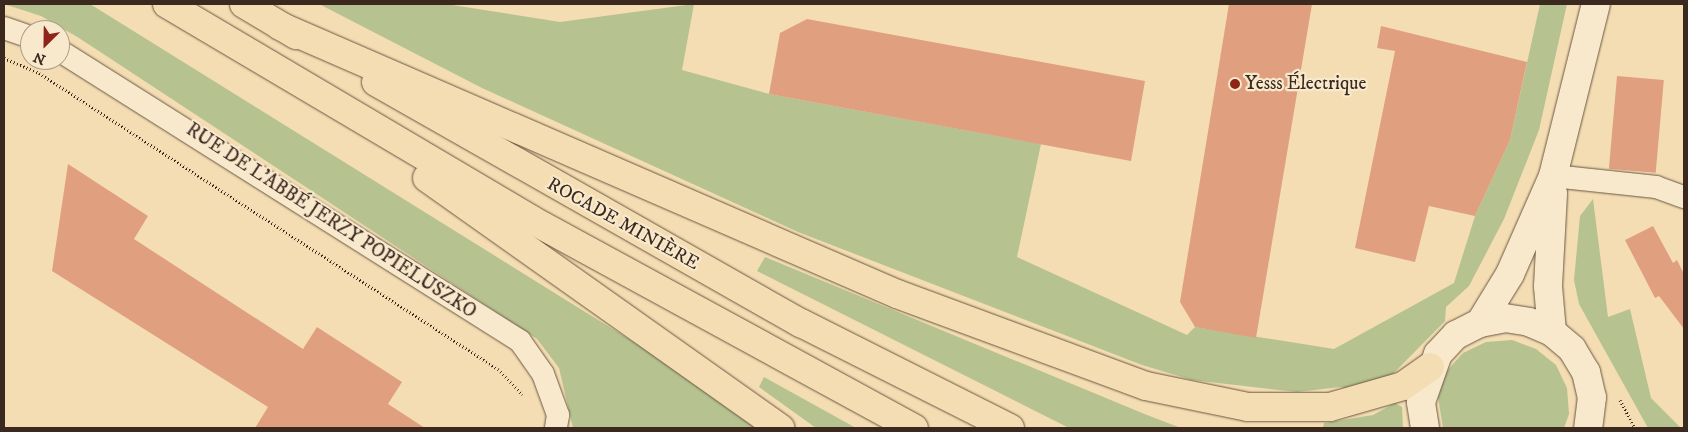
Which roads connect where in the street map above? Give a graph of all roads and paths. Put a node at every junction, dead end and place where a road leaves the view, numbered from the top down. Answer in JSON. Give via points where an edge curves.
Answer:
{"nodes":[{"id":1,"x":167,"y":4,"type":"edge"},
{"id":2,"x":244,"y":4,"type":"edge"},
{"id":3,"x":1596,"y":4,"type":"edge"},
{"id":4,"x":280,"y":26,"type":"junction"},
{"id":5,"x":4,"y":28,"type":"edge"},
{"id":6,"x":20,"y":34,"type":"edge"},
{"id":7,"x":70,"y":56,"type":"edge"},
{"id":8,"x":4,"y":58,"type":"edge"},
{"id":9,"x":414,"y":152,"type":"junction"},
{"id":10,"x":1553,"y":176,"type":"junction"},
{"id":11,"x":1684,"y":198,"type":"edge"},
{"id":12,"x":1480,"y":323,"type":"junction"},
{"id":13,"x":1552,"y":332,"type":"junction"},
{"id":14,"x":1430,"y":367,"type":"junction"},
{"id":15,"x":525,"y":401,"type":"dead end"},
{"id":16,"x":1590,"y":427,"type":"edge"},
{"id":17,"x":556,"y":428,"type":"edge"},
{"id":18,"x":780,"y":428,"type":"edge"},
{"id":19,"x":914,"y":428,"type":"edge"},
{"id":20,"x":1010,"y":428,"type":"edge"},
{"id":21,"x":1425,"y":428,"type":"edge"}],
"edges":[{"from":1,"to":9,"type":"highway"},
{"from":2,"to":4,"type":"highway","name":"ROCADE MINIÈRE"},
{"from":3,"to":10,"type":"main road"},
{"from":4,"to":14,"type":"highway","via":[[897,294],[1146,386],[1248,407],[1330,407],[1396,389]]},
{"from":4,"to":20,"type":"highway","name":"ROCADE MINIÈRE","via":[[801,323]]},
{"from":5,"to":6,"type":"street"},
{"from":7,"to":17,"type":"street","name":"RUE DE L'ABBÉ JERZY POPIELUSZKO","via":[[520,342],[543,374],[558,415]]},
{"from":8,"to":15,"type":"path","via":[[39,73],[498,369]]},
{"from":9,"to":18,"type":"highway","via":[[419,173]]},
{"from":9,"to":19,"type":"highway"},
{"from":10,"to":11,"type":"street","via":[[1656,187]]},
{"from":10,"to":12,"type":"main road","via":[[1510,274]]},
{"from":10,"to":13,"type":"main road","via":[[1548,286]]},
{"from":12,"to":13,"type":"main road","via":[[1513,319]]},
{"from":12,"to":14,"type":"main road","via":[[1456,335]]},
{"from":13,"to":16,"type":"main road","via":[[1572,349],[1586,372],[1592,397]]},
{"from":14,"to":21,"type":"main road","via":[[1421,402]]}]}
